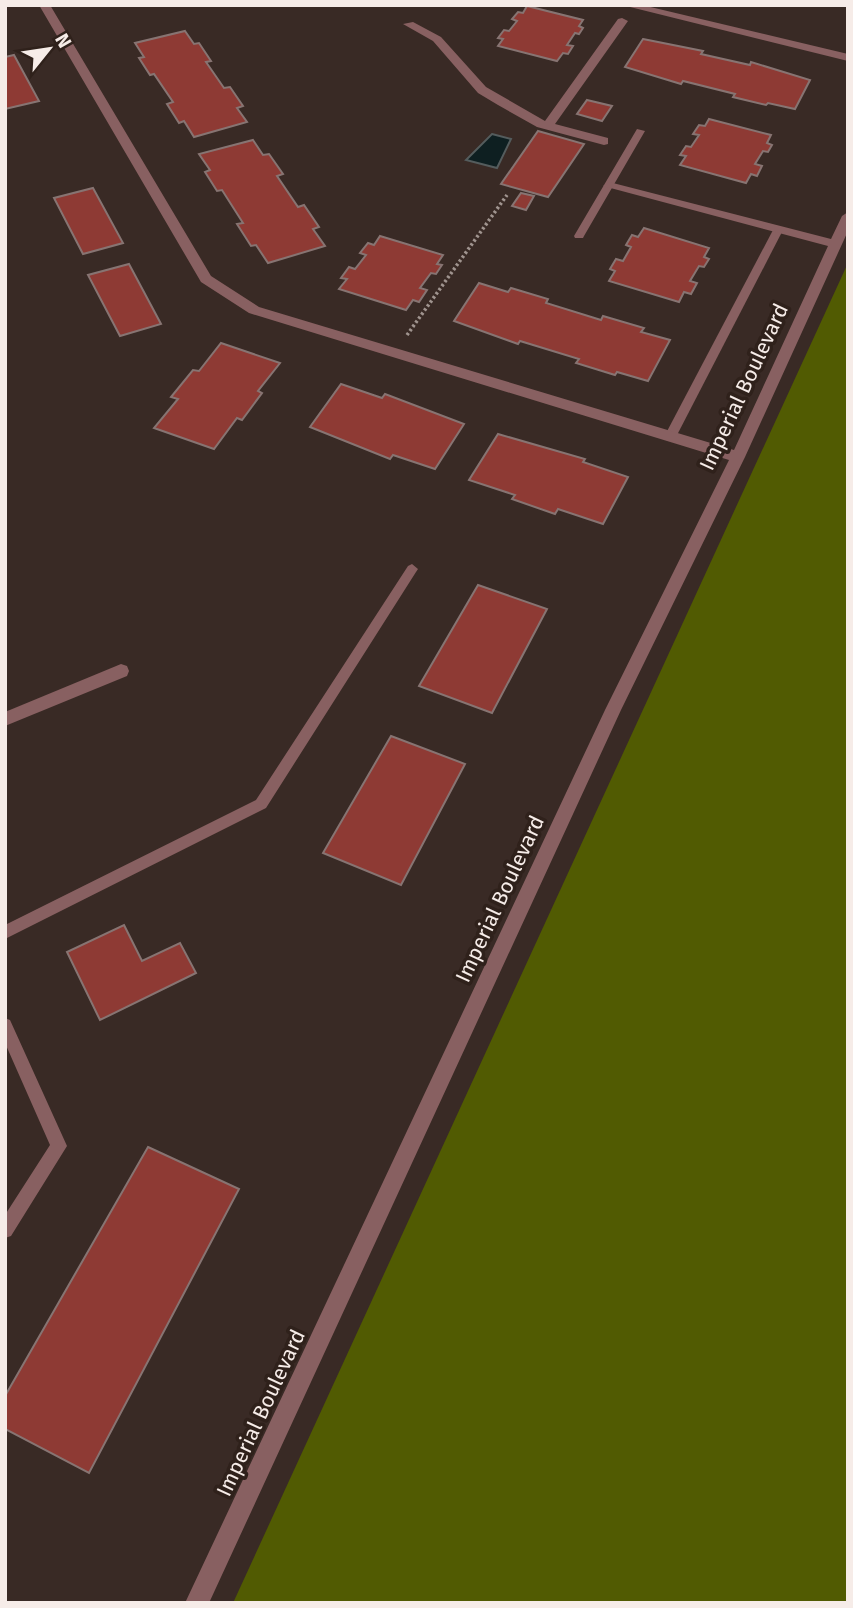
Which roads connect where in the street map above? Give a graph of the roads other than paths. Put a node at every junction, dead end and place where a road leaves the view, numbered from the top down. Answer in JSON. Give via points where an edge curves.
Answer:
{"nodes":[{"id":1,"x":44,"y":5,"type":"edge"},
{"id":2,"x":627,"y":5,"type":"edge"},
{"id":3,"x":622,"y":21,"type":"dead end"},
{"id":4,"x":409,"y":24,"type":"dead end"},
{"id":5,"x":848,"y":58,"type":"edge"},
{"id":6,"x":548,"y":126,"type":"junction"},
{"id":7,"x":640,"y":131,"type":"dead end"},
{"id":8,"x":604,"y":141,"type":"dead end"},
{"id":9,"x":608,"y":186,"type":"junction"},
{"id":10,"x":848,"y":216,"type":"edge"},
{"id":11,"x":778,"y":230,"type":"junction"},
{"id":12,"x":579,"y":236,"type":"dead end"},
{"id":13,"x":834,"y":244,"type":"junction"},
{"id":14,"x":670,"y":437,"type":"junction"},
{"id":15,"x":738,"y":457,"type":"junction"},
{"id":16,"x":412,"y":569,"type":"dead end"},
{"id":17,"x":121,"y":671,"type":"dead end"},
{"id":18,"x":5,"y":719,"type":"edge"},
{"id":19,"x":5,"y":932,"type":"edge"},
{"id":20,"x":5,"y":1025,"type":"edge"},
{"id":21,"x":5,"y":1230,"type":"edge"},
{"id":22,"x":197,"y":1603,"type":"edge"}],
"edges":[{"from":1,"to":14,"type":"street","via":[[206,279],[254,310]]},
{"from":2,"to":5,"type":"street"},
{"from":3,"to":6,"type":"street"},
{"from":4,"to":6,"type":"street","via":[[437,39],[482,90]]},
{"from":6,"to":8,"type":"street"},
{"from":7,"to":9,"type":"lane"},
{"from":9,"to":11,"type":"street"},
{"from":9,"to":12,"type":"lane"},
{"from":10,"to":13,"type":"street","name":"Imperial Boulevard"},
{"from":11,"to":13,"type":"street"},
{"from":11,"to":14,"type":"lane"},
{"from":13,"to":15,"type":"street","name":"Imperial Boulevard"},
{"from":14,"to":15,"type":"street"},
{"from":15,"to":22,"type":"street","name":"Imperial Boulevard","via":[[607,723]]},
{"from":16,"to":19,"type":"lane","via":[[261,804]]},
{"from":17,"to":18,"type":"street"},
{"from":20,"to":21,"type":"lane","via":[[59,1146]]}]}
